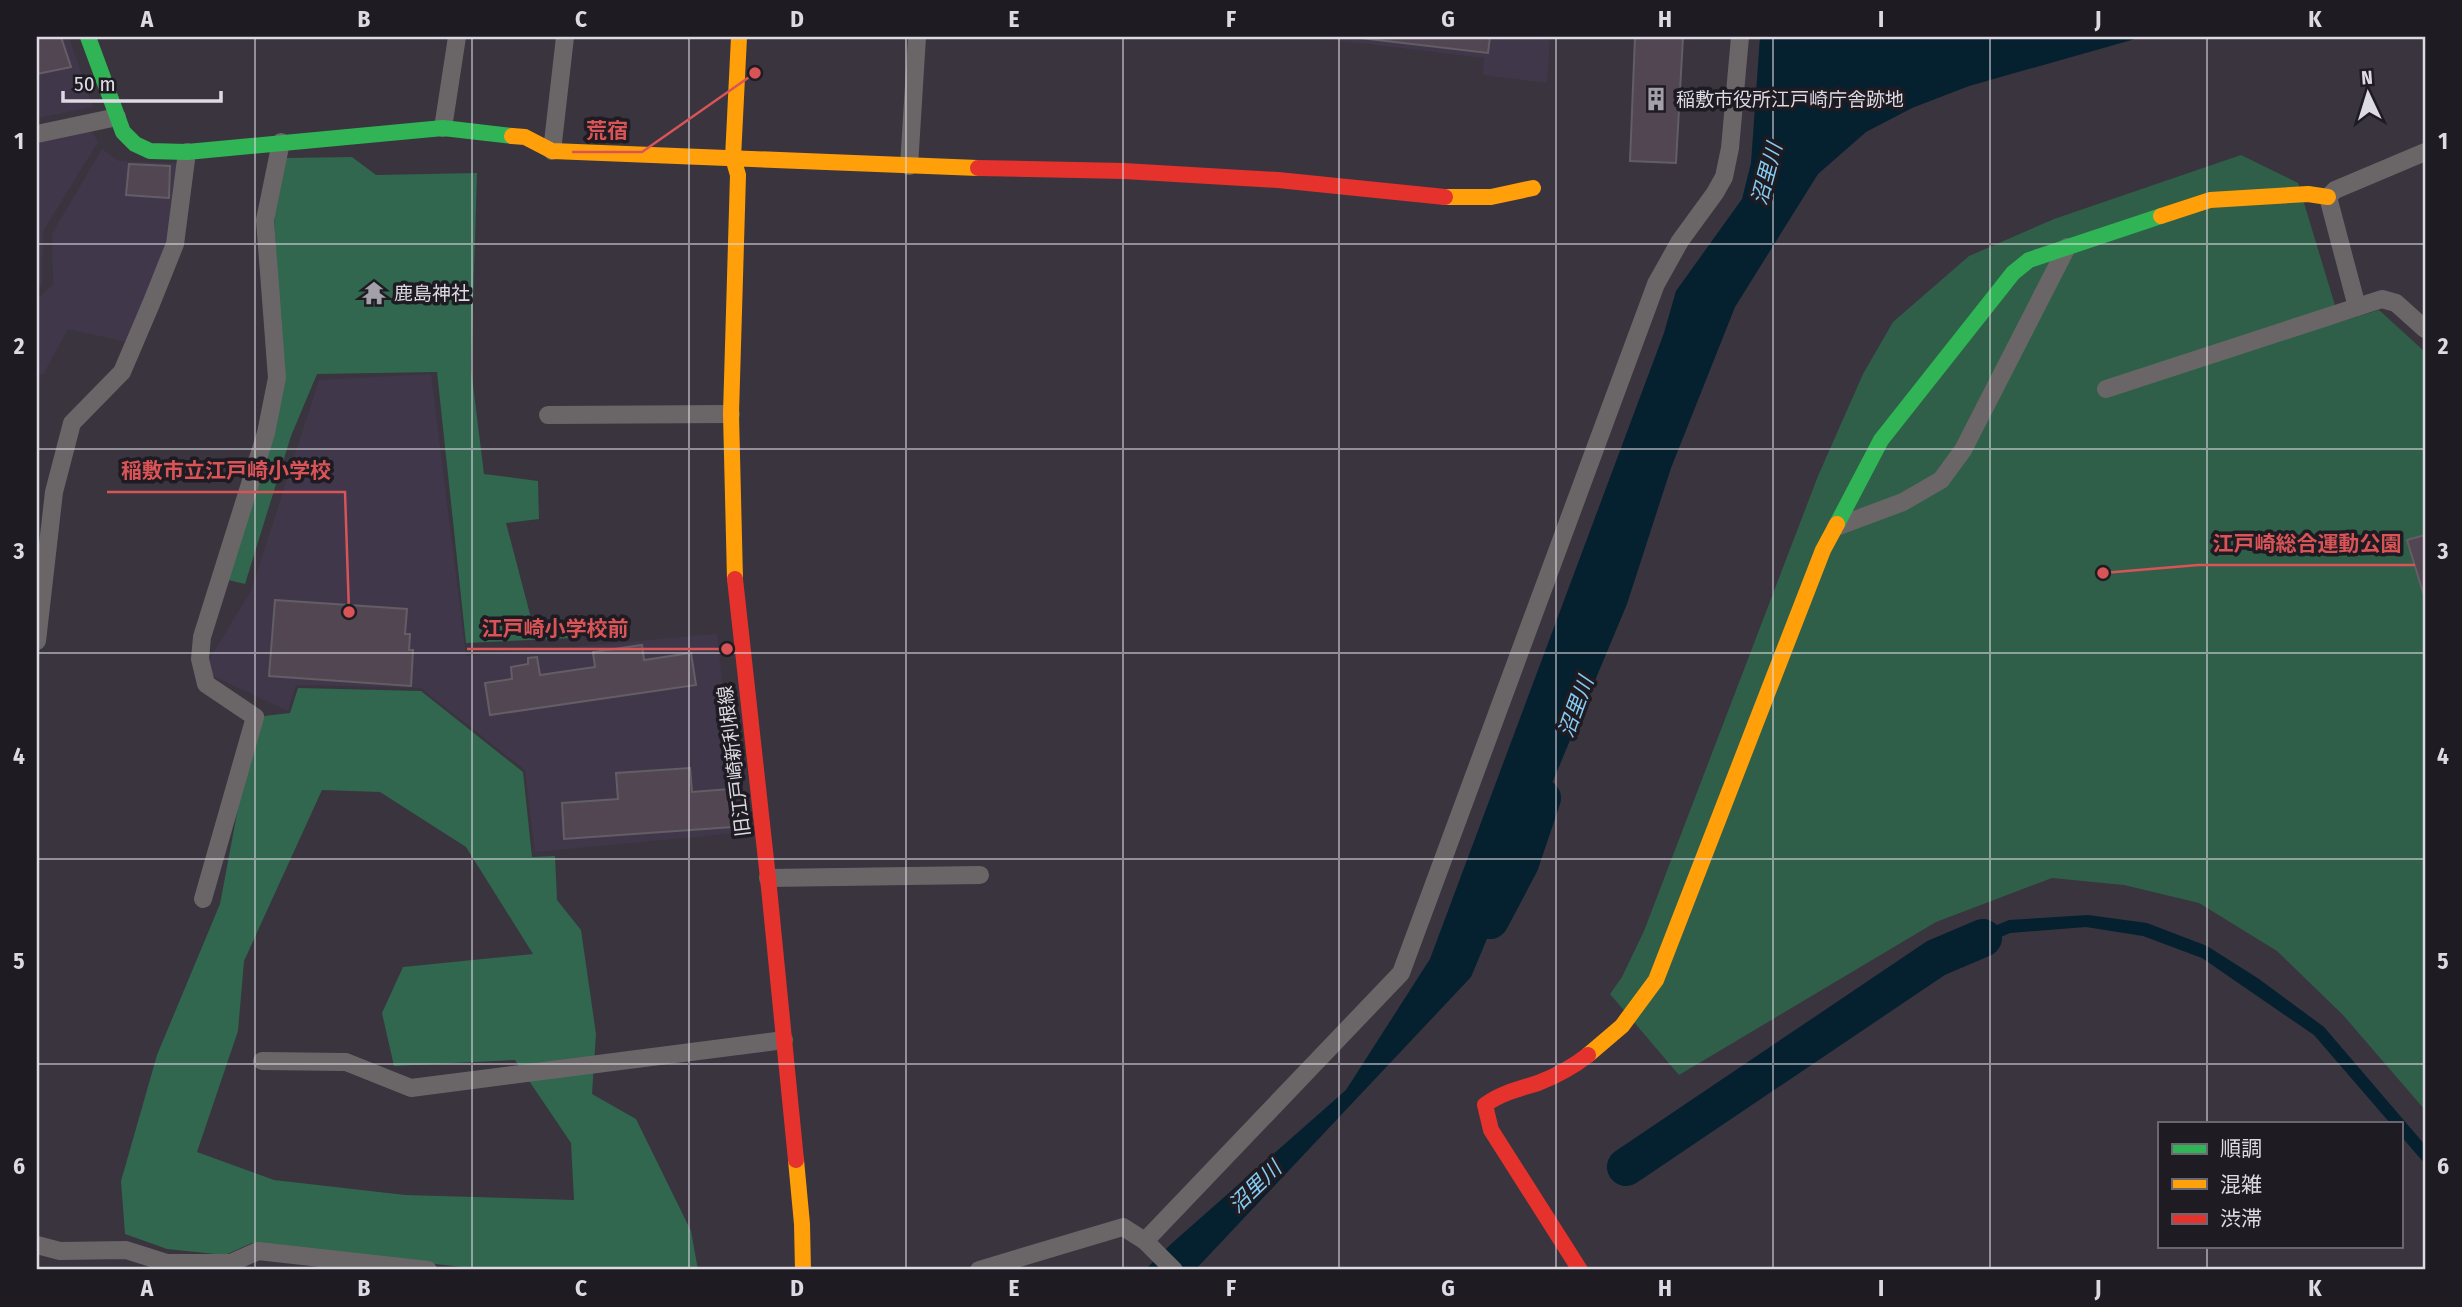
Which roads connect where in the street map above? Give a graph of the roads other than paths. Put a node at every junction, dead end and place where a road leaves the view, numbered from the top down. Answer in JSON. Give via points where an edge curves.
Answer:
{"nodes":[{"id":1,"x":88,"y":37,"type":"edge"},
{"id":2,"x":457,"y":37,"type":"edge"},
{"id":3,"x":565,"y":37,"type":"edge"},
{"id":4,"x":739,"y":37,"type":"edge"},
{"id":5,"x":917,"y":37,"type":"edge"},
{"id":6,"x":1740,"y":37,"type":"edge"},
{"id":7,"x":117,"y":117,"type":"junction"},
{"id":8,"x":443,"y":128,"type":"junction"},
{"id":9,"x":37,"y":134,"type":"edge"},
{"id":10,"x":281,"y":142,"type":"junction"},
{"id":11,"x":552,"y":151,"type":"junction"},
{"id":12,"x":187,"y":152,"type":"junction"},
{"id":13,"x":2425,"y":152,"type":"edge"},
{"id":14,"x":733,"y":158,"type":"junction"},
{"id":15,"x":909,"y":166,"type":"junction"},
{"id":16,"x":1534,"y":188,"type":"dead end"},
{"id":17,"x":2328,"y":197,"type":"junction"},
{"id":18,"x":2067,"y":247,"type":"junction"},
{"id":19,"x":2357,"y":307,"type":"junction"},
{"id":20,"x":2425,"y":329,"type":"edge"},
{"id":21,"x":2106,"y":389,"type":"dead end"},
{"id":22,"x":731,"y":414,"type":"junction"},
{"id":23,"x":548,"y":415,"type":"dead end"},
{"id":24,"x":1836,"y":527,"type":"junction"},
{"id":25,"x":37,"y":641,"type":"edge"},
{"id":26,"x":980,"y":875,"type":"dead end"},
{"id":27,"x":768,"y":877,"type":"junction"},
{"id":28,"x":203,"y":899,"type":"dead end"},
{"id":29,"x":784,"y":1040,"type":"junction"},
{"id":30,"x":262,"y":1061,"type":"dead end"},
{"id":31,"x":37,"y":1245,"type":"edge"},
{"id":32,"x":1149,"y":1245,"type":"junction"},
{"id":33,"x":428,"y":1270,"type":"edge"},
{"id":34,"x":803,"y":1270,"type":"edge"},
{"id":35,"x":979,"y":1270,"type":"edge"},
{"id":36,"x":1174,"y":1270,"type":"edge"},
{"id":37,"x":1580,"y":1270,"type":"edge"}],
"edges":[{"from":1,"to":7,"type":"street"},
{"from":2,"to":8,"type":"street"},
{"from":3,"to":11,"type":"street"},
{"from":4,"to":14,"type":"street","name":"旧江戸崎新利根線"},
{"from":5,"to":15,"type":"street"},
{"from":6,"to":32,"type":"street","via":[[1724,177],[1656,284],[1401,973]]},
{"from":7,"to":9,"type":"street"},
{"from":7,"to":12,"type":"street","via":[[135,144],[150,151]]},
{"from":8,"to":10,"type":"street"},
{"from":8,"to":11,"type":"street","via":[[525,137]]},
{"from":10,"to":12,"type":"street"},
{"from":10,"to":28,"type":"street","via":[[265,220],[277,378],[266,433],[202,637],[200,659],[206,684],[254,717]]},
{"from":11,"to":14,"type":"street"},
{"from":12,"to":25,"type":"street","via":[[175,244],[151,304],[122,372],[72,423],[54,492]]},
{"from":13,"to":17,"type":"street"},
{"from":14,"to":15,"type":"street"},
{"from":14,"to":22,"type":"street","name":"旧江戸崎新利根線","via":[[738,175]]},
{"from":15,"to":16,"type":"street","via":[[1175,174],[1460,198]]},
{"from":17,"to":18,"type":"street","via":[[2308,194],[2210,200]]},
{"from":17,"to":19,"type":"street"},
{"from":18,"to":24,"type":"street","via":[[2029,260],[2013,273],[1881,440]]},
{"from":18,"to":24,"type":"street","via":[[1963,450],[1941,480],[1903,502]]},
{"from":19,"to":20,"type":"street","via":[[2389,299]]},
{"from":19,"to":21,"type":"street"},
{"from":22,"to":23,"type":"street"},
{"from":22,"to":27,"type":"street","name":"旧江戸崎新利根線","via":[[735,580]]},
{"from":24,"to":37,"type":"street","via":[[1656,980],[1639,1007],[1600,1047],[1572,1067],[1500,1093],[1485,1105],[1492,1130]]},
{"from":26,"to":27,"type":"street"},
{"from":27,"to":29,"type":"street","name":"旧江戸崎新利根線"},
{"from":29,"to":30,"type":"street","via":[[411,1088],[345,1062]]},
{"from":29,"to":34,"type":"street","name":"旧江戸崎新利根線"},
{"from":31,"to":33,"type":"street","via":[[60,1251],[127,1250],[167,1263],[231,1263],[258,1251]]},
{"from":32,"to":35,"type":"street","via":[[1123,1227]]},
{"from":32,"to":36,"type":"street"}]}
